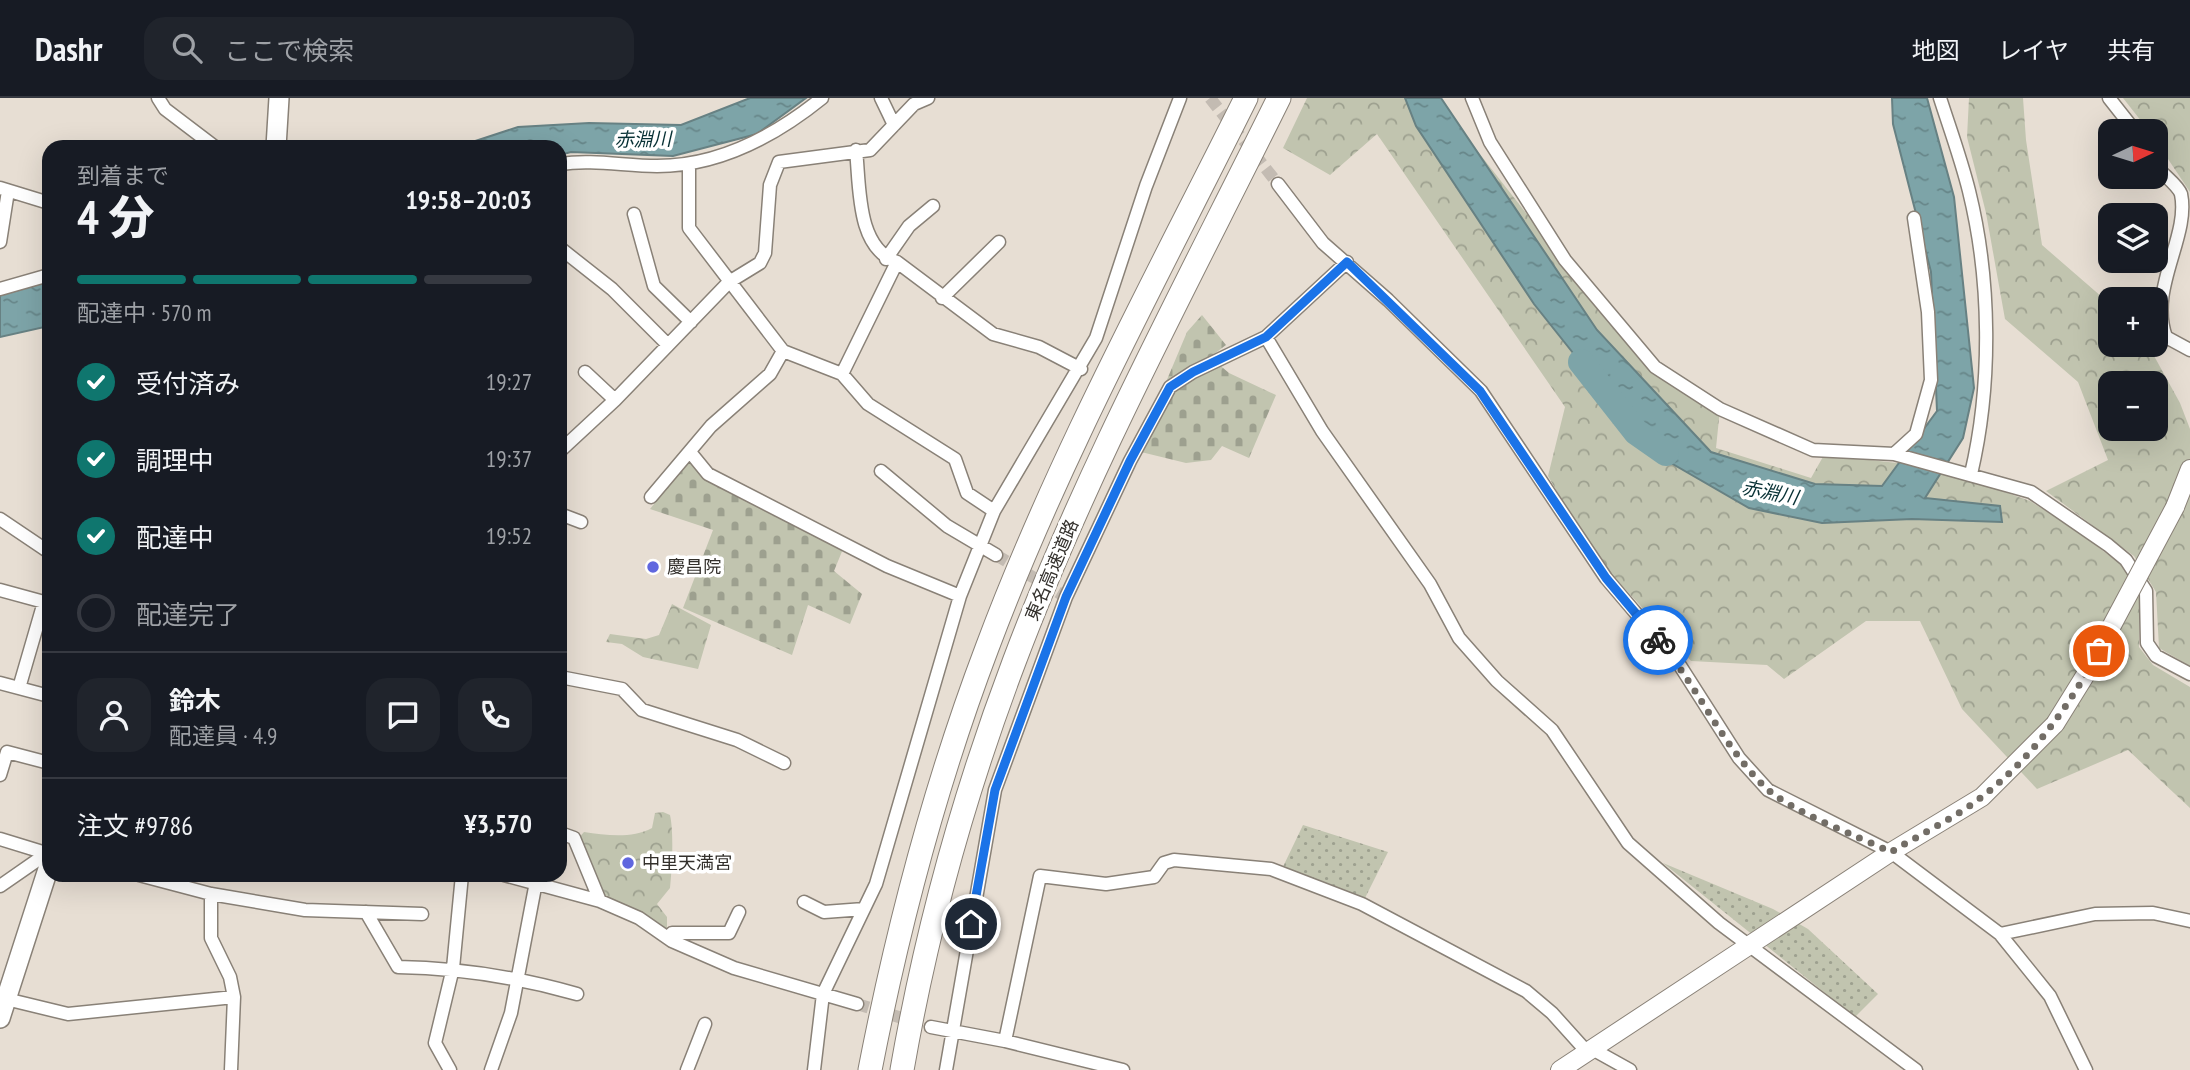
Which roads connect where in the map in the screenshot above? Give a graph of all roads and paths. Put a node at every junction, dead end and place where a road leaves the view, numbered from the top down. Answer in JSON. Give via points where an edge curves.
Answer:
{"nodes":[{"id":1,"x":158,"y":98,"type":"edge"},
{"id":2,"x":279,"y":98,"type":"edge"},
{"id":3,"x":822,"y":98,"type":"edge"},
{"id":4,"x":881,"y":98,"type":"edge"},
{"id":5,"x":928,"y":98,"type":"edge"},
{"id":6,"x":1180,"y":98,"type":"edge"},
{"id":7,"x":1246,"y":98,"type":"edge"},
{"id":8,"x":1279,"y":98,"type":"edge"},
{"id":9,"x":1472,"y":98,"type":"edge"},
{"id":10,"x":1940,"y":98,"type":"edge"},
{"id":11,"x":2109,"y":98,"type":"edge"},
{"id":12,"x":2126,"y":119,"type":"edge"},
{"id":13,"x":894,"y":125,"type":"junction"},
{"id":14,"x":206,"y":140,"type":"edge"},
{"id":15,"x":276,"y":140,"type":"edge"},
{"id":16,"x":856,"y":150,"type":"junction"},
{"id":17,"x":567,"y":164,"type":"edge"},
{"id":18,"x":689,"y":164,"type":"junction"},
{"id":19,"x":2168,"y":178,"type":"edge"},
{"id":20,"x":1279,"y":184,"type":"tunnel mouth"},
{"id":21,"x":4,"y":190,"type":"edge"},
{"id":22,"x":42,"y":201,"type":"edge"},
{"id":23,"x":933,"y":206,"type":"dead end"},
{"id":24,"x":634,"y":214,"type":"dead end"},
{"id":25,"x":1914,"y":218,"type":"dead end"},
{"id":26,"x":2185,"y":239,"type":"edge"},
{"id":27,"x":0,"y":242,"type":"edge"},
{"id":28,"x":999,"y":242,"type":"dead end"},
{"id":29,"x":567,"y":254,"type":"edge"},
{"id":30,"x":891,"y":260,"type":"junction"},
{"id":31,"x":1347,"y":262,"type":"junction"},
{"id":32,"x":42,"y":277,"type":"edge"},
{"id":33,"x":729,"y":282,"type":"junction"},
{"id":34,"x":0,"y":289,"type":"edge"},
{"id":35,"x":942,"y":298,"type":"junction"},
{"id":36,"x":691,"y":322,"type":"junction"},
{"id":37,"x":1266,"y":337,"type":"junction"},
{"id":38,"x":668,"y":345,"type":"junction"},
{"id":39,"x":2190,"y":350,"type":"edge"},
{"id":40,"x":783,"y":351,"type":"junction"},
{"id":41,"x":1081,"y":369,"type":"junction"},
{"id":42,"x":585,"y":372,"type":"dead end"},
{"id":43,"x":842,"y":374,"type":"junction"},
{"id":44,"x":615,"y":400,"type":"junction"},
{"id":45,"x":567,"y":445,"type":"edge"},
{"id":46,"x":690,"y":452,"type":"junction"},
{"id":47,"x":1894,"y":454,"type":"junction"},
{"id":48,"x":2190,"y":469,"type":"edge"},
{"id":49,"x":881,"y":471,"type":"dead end"},
{"id":50,"x":1971,"y":474,"type":"junction"},
{"id":51,"x":651,"y":497,"type":"dead end"},
{"id":52,"x":994,"y":511,"type":"junction"},
{"id":53,"x":567,"y":517,"type":"edge"},
{"id":54,"x":0,"y":519,"type":"edge"},
{"id":55,"x":581,"y":522,"type":"dead end"},
{"id":56,"x":980,"y":544,"type":"junction"},
{"id":57,"x":42,"y":547,"type":"edge"},
{"id":58,"x":996,"y":555,"type":"tunnel mouth"},
{"id":59,"x":0,"y":590,"type":"edge"},
{"id":60,"x":960,"y":596,"type":"junction"},
{"id":61,"x":42,"y":601,"type":"edge"},
{"id":62,"x":42,"y":609,"type":"edge"},
{"id":63,"x":2190,"y":674,"type":"edge"},
{"id":64,"x":567,"y":678,"type":"edge"},
{"id":65,"x":0,"y":683,"type":"edge"},
{"id":66,"x":19,"y":688,"type":"junction"},
{"id":67,"x":42,"y":694,"type":"edge"},
{"id":68,"x":42,"y":761,"type":"edge"},
{"id":69,"x":784,"y":763,"type":"dead end"},
{"id":70,"x":0,"y":775,"type":"edge"},
{"id":71,"x":567,"y":836,"type":"edge"},
{"id":72,"x":0,"y":839,"type":"edge"},
{"id":73,"x":1891,"y":852,"type":"junction"},
{"id":74,"x":42,"y":854,"type":"edge"},
{"id":75,"x":42,"y":858,"type":"edge"},
{"id":76,"x":44,"y":882,"type":"edge"},
{"id":77,"x":166,"y":882,"type":"edge"},
{"id":78,"x":461,"y":882,"type":"edge"},
{"id":79,"x":536,"y":882,"type":"joint"},
{"id":80,"x":0,"y":886,"type":"edge"},
{"id":81,"x":211,"y":894,"type":"junction"},
{"id":82,"x":600,"y":901,"type":"junction"},
{"id":83,"x":804,"y":902,"type":"dead end"},
{"id":84,"x":864,"y":909,"type":"junction"},
{"id":85,"x":366,"y":912,"type":"junction"},
{"id":86,"x":739,"y":912,"type":"dead end"},
{"id":87,"x":422,"y":914,"type":"dead end"},
{"id":88,"x":2190,"y":920,"type":"edge"},
{"id":89,"x":2000,"y":934,"type":"junction"},
{"id":90,"x":668,"y":938,"type":"junction"},
{"id":91,"x":1751,"y":946,"type":"junction"},
{"id":92,"x":453,"y":968,"type":"junction"},
{"id":93,"x":520,"y":978,"type":"junction"},
{"id":94,"x":577,"y":994,"type":"dead end"},
{"id":95,"x":823,"y":994,"type":"junction"},
{"id":96,"x":234,"y":998,"type":"junction"},
{"id":97,"x":6,"y":999,"type":"junction"},
{"id":98,"x":857,"y":1004,"type":"tunnel mouth"},
{"id":99,"x":0,"y":1018,"type":"edge"},
{"id":100,"x":705,"y":1024,"type":"dead end"},
{"id":101,"x":931,"y":1027,"type":"tunnel mouth"},
{"id":102,"x":952,"y":1031,"type":"junction"},
{"id":103,"x":1005,"y":1041,"type":"junction"},
{"id":104,"x":1591,"y":1051,"type":"junction"},
{"id":105,"x":231,"y":1070,"type":"edge"},
{"id":106,"x":450,"y":1070,"type":"edge"},
{"id":107,"x":491,"y":1070,"type":"edge"},
{"id":108,"x":687,"y":1070,"type":"edge"},
{"id":109,"x":814,"y":1070,"type":"edge"},
{"id":110,"x":870,"y":1070,"type":"edge"},
{"id":111,"x":902,"y":1070,"type":"edge"},
{"id":112,"x":946,"y":1070,"type":"edge"},
{"id":113,"x":1123,"y":1070,"type":"edge"},
{"id":114,"x":1560,"y":1070,"type":"edge"},
{"id":115,"x":1630,"y":1070,"type":"edge"},
{"id":116,"x":1916,"y":1070,"type":"edge"},
{"id":117,"x":2086,"y":1070,"type":"edge"}],
"edges":[{"from":1,"to":14,"type":"street","via":[[165,109]]},
{"from":2,"to":15,"type":"main road"},
{"from":3,"to":18,"type":"street","via":[[751,145]]},
{"from":4,"to":13,"type":"street"},
{"from":5,"to":13,"type":"street","via":[[914,104]]},
{"from":6,"to":41,"type":"street"},
{"from":7,"to":110,"type":"highway","name":"東名高速道路","via":[[1103,385],[987,649],[909,889]]},
{"from":8,"to":111,"type":"highway","name":"東名高速道路","via":[[1103,454],[1013,663],[931,926]]},
{"from":9,"to":47,"type":"street","via":[[1490,142],[1565,260],[1655,367],[1720,409],[1813,450]]},
{"from":10,"to":50,"type":"street","via":[[1969,191],[1981,260],[1987,383]]},
{"from":11,"to":12,"type":"street"},
{"from":13,"to":16,"type":"street","via":[[870,150]]},
{"from":16,"to":30,"type":"street","via":[[866,230]]},
{"from":16,"to":33,"type":"street","via":[[779,162],[770,185],[765,253],[760,263]]},
{"from":17,"to":18,"type":"street"},
{"from":18,"to":33,"type":"street","via":[[688,228]]},
{"from":19,"to":26,"type":"street","via":[[2181,191]]},
{"from":20,"to":31,"type":"street","via":[[1323,243]]},
{"from":21,"to":22,"type":"street"},
{"from":21,"to":27,"type":"street"},
{"from":23,"to":30,"type":"street","via":[[909,226]]},
{"from":24,"to":36,"type":"street","via":[[654,286]]},
{"from":25,"to":47,"type":"street","via":[[1928,312],[1931,380],[1916,434]]},
{"from":26,"to":39,"type":"street","via":[[2166,277],[2160,320],[2166,337]]},
{"from":28,"to":35,"type":"street"},
{"from":29,"to":38,"type":"street","via":[[612,289]]},
{"from":30,"to":35,"type":"street"},
{"from":30,"to":43,"type":"street"},
{"from":31,"to":37,"type":"street"},
{"from":31,"to":73,"type":"street","via":[[1480,391],[1606,578],[1679,664],[1739,758],[1768,790]]},
{"from":32,"to":34,"type":"street"},
{"from":33,"to":36,"type":"street"},
{"from":33,"to":40,"type":"street"},
{"from":35,"to":41,"type":"street","via":[[993,334],[1039,347]]},
{"from":36,"to":38,"type":"street"},
{"from":37,"to":91,"type":"street","via":[[1322,430],[1430,584],[1459,638],[1497,681],[1552,730],[1628,843]]},
{"from":37,"to":102,"type":"street","via":[[1170,387],[1066,597],[995,790]]},
{"from":38,"to":44,"type":"street"},
{"from":40,"to":43,"type":"street"},
{"from":40,"to":46,"type":"street","via":[[769,374],[711,426]]},
{"from":41,"to":52,"type":"street"},
{"from":42,"to":44,"type":"street"},
{"from":43,"to":52,"type":"street","via":[[868,404],[955,460],[967,493]]},
{"from":44,"to":45,"type":"street"},
{"from":46,"to":51,"type":"street"},
{"from":46,"to":60,"type":"street","via":[[708,474],[887,566]]},
{"from":47,"to":50,"type":"street"},
{"from":48,"to":73,"type":"street","bridge":true,"via":[[2175,507],[2093,663],[2055,724],[1982,797]]},
{"from":49,"to":56,"type":"street","via":[[947,526]]},
{"from":50,"to":63,"type":"street","via":[[2031,492],[2126,560],[2146,591],[2147,643],[2156,656]]},
{"from":52,"to":56,"type":"street"},
{"from":53,"to":55,"type":"street"},
{"from":54,"to":57,"type":"street"},
{"from":56,"to":58,"type":"street"},
{"from":56,"to":60,"type":"street"},
{"from":59,"to":61,"type":"street"},
{"from":60,"to":84,"type":"street","via":[[876,884]]},
{"from":62,"to":66,"type":"street"},
{"from":64,"to":69,"type":"street","via":[[622,689],[642,710],[737,740]]},
{"from":65,"to":66,"type":"street"},
{"from":66,"to":67,"type":"street"},
{"from":68,"to":70,"type":"street","via":[[7,751]]},
{"from":71,"to":82,"type":"street","via":[[574,838]]},
{"from":72,"to":74,"type":"street"},
{"from":73,"to":89,"type":"street"},
{"from":73,"to":91,"type":"street"},
{"from":75,"to":80,"type":"street"},
{"from":76,"to":97,"type":"main road"},
{"from":77,"to":81,"type":"street"},
{"from":78,"to":92,"type":"street"},
{"from":79,"to":82,"type":"street"},
{"from":79,"to":93,"type":"street"},
{"from":81,"to":85,"type":"street","via":[[305,910]]},
{"from":81,"to":96,"type":"street","via":[[211,938],[230,977]]},
{"from":82,"to":90,"type":"street","via":[[639,918]]},
{"from":83,"to":84,"type":"street","via":[[824,912]]},
{"from":84,"to":95,"type":"street"},
{"from":85,"to":87,"type":"street"},
{"from":85,"to":92,"type":"street","via":[[398,967]]},
{"from":86,"to":90,"type":"street","via":[[729,933],[672,933]]},
{"from":88,"to":89,"type":"street","via":[[2153,913],[2095,914]]},
{"from":89,"to":117,"type":"street","via":[[2050,996]]},
{"from":90,"to":95,"type":"street","via":[[734,968]]},
{"from":91,"to":104,"type":"street"},
{"from":91,"to":116,"type":"street"},
{"from":92,"to":93,"type":"street"},
{"from":92,"to":106,"type":"street","via":[[435,1043]]},
{"from":93,"to":94,"type":"street"},
{"from":93,"to":107,"type":"street"},
{"from":95,"to":98,"type":"street"},
{"from":95,"to":109,"type":"street"},
{"from":96,"to":97,"type":"street","via":[[68,1014]]},
{"from":96,"to":105,"type":"street"},
{"from":97,"to":99,"type":"main road"},
{"from":100,"to":108,"type":"street"},
{"from":101,"to":102,"type":"street"},
{"from":102,"to":103,"type":"street"},
{"from":102,"to":112,"type":"street"},
{"from":103,"to":104,"type":"street","via":[[1040,876],[1106,884],[1154,877],[1164,863],[1174,860],[1271,869],[1362,904],[1526,991]]},
{"from":103,"to":113,"type":"street"},
{"from":104,"to":114,"type":"street"},
{"from":104,"to":115,"type":"street"}]}
